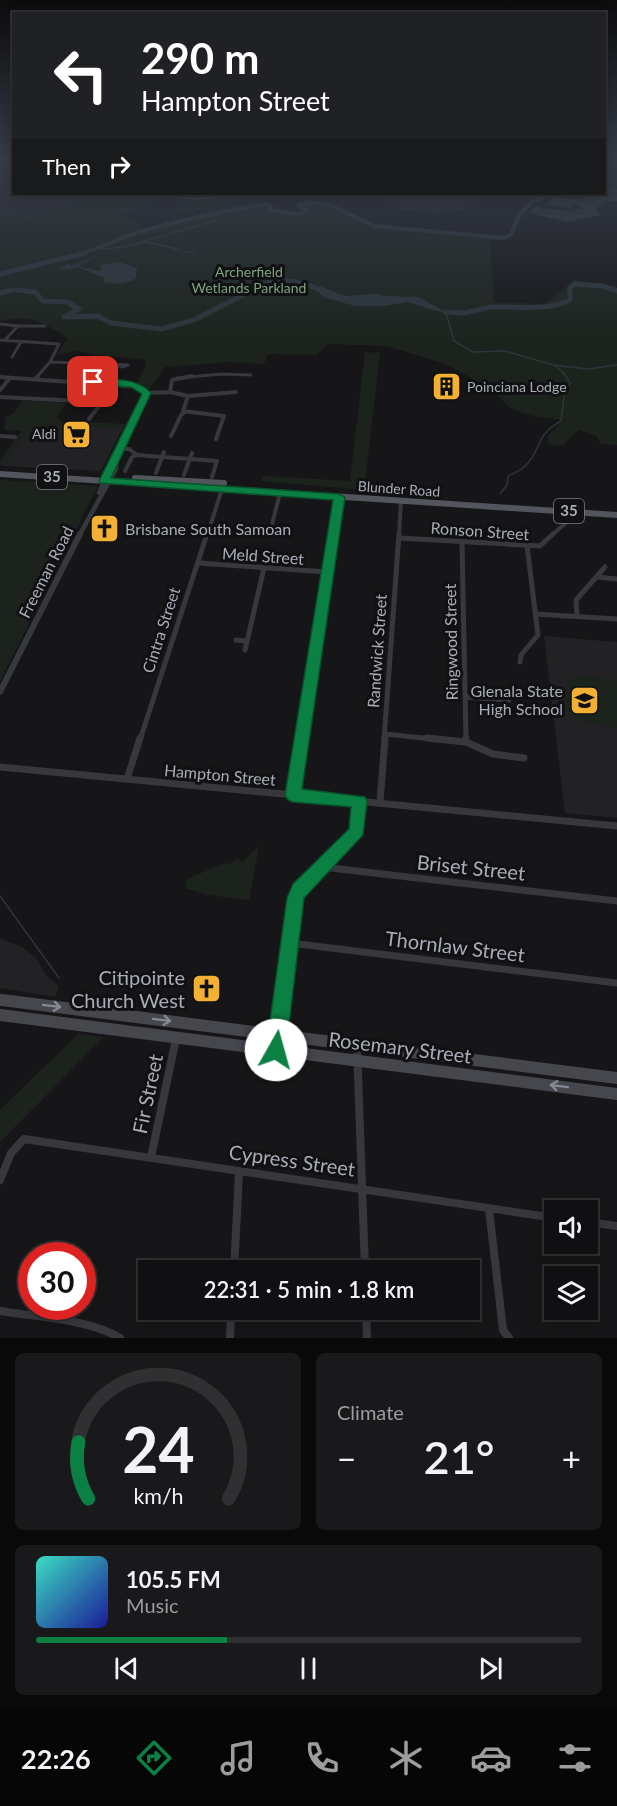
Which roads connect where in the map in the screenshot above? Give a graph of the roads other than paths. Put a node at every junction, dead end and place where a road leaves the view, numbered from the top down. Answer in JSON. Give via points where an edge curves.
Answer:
{"nodes":[{"id":1,"x":1,"y":323,"type":"edge"},
{"id":2,"x":18,"y":326,"type":"junction"},
{"id":3,"x":45,"y":326,"type":"dead end"},
{"id":4,"x":0,"y":340,"type":"edge"},
{"id":5,"x":5,"y":340,"type":"junction"},
{"id":6,"x":21,"y":342,"type":"junction"},
{"id":7,"x":12,"y":357,"type":"dead end"},
{"id":8,"x":50,"y":362,"type":"junction"},
{"id":9,"x":110,"y":364,"type":"dead end"},
{"id":10,"x":251,"y":375,"type":"dead end"},
{"id":11,"x":0,"y":377,"type":"edge"},
{"id":12,"x":10,"y":378,"type":"junction"},
{"id":13,"x":35,"y":379,"type":"junction"},
{"id":14,"x":112,"y":383,"type":"junction"},
{"id":15,"x":0,"y":390,"type":"edge"},
{"id":16,"x":170,"y":392,"type":"junction"},
{"id":17,"x":147,"y":393,"type":"junction"},
{"id":18,"x":233,"y":394,"type":"dead end"},
{"id":19,"x":188,"y":396,"type":"junction"},
{"id":20,"x":0,"y":397,"type":"edge"},
{"id":21,"x":97,"y":402,"type":"junction"},
{"id":22,"x":185,"y":412,"type":"junction"},
{"id":23,"x":89,"y":419,"type":"dead end"},
{"id":24,"x":0,"y":436,"type":"edge"},
{"id":25,"x":171,"y":436,"type":"dead end"},
{"id":26,"x":15,"y":437,"type":"dead end"},
{"id":27,"x":216,"y":439,"type":"dead end"},
{"id":28,"x":118,"y":450,"type":"junction"},
{"id":29,"x":192,"y":453,"type":"dead end"},
{"id":30,"x":137,"y":455,"type":"junction"},
{"id":31,"x":163,"y":455,"type":"junction"},
{"id":32,"x":190,"y":459,"type":"junction"},
{"id":33,"x":125,"y":471,"type":"dead end"},
{"id":34,"x":0,"y":472,"type":"edge"},
{"id":35,"x":156,"y":473,"type":"dead end"},
{"id":36,"x":184,"y":475,"type":"dead end"},
{"id":37,"x":212,"y":477,"type":"dead end"},
{"id":38,"x":108,"y":479,"type":"junction"},
{"id":39,"x":222,"y":489,"type":"junction"},
{"id":40,"x":280,"y":493,"type":"junction"},
{"id":41,"x":339,"y":497,"type":"junction"},
{"id":42,"x":401,"y":501,"type":"junction"},
{"id":43,"x":567,"y":509,"type":"junction"},
{"id":44,"x":617,"y":512,"type":"edge"},
{"id":45,"x":269,"y":536,"type":"dead end"},
{"id":46,"x":399,"y":538,"type":"junction"},
{"id":47,"x":462,"y":542,"type":"junction"},
{"id":48,"x":528,"y":546,"type":"junction"},
{"id":49,"x":198,"y":563,"type":"junction"},
{"id":50,"x":605,"y":567,"type":"dead end"},
{"id":51,"x":264,"y":568,"type":"junction"},
{"id":52,"x":328,"y":572,"type":"junction"},
{"id":53,"x":597,"y":577,"type":"junction"},
{"id":54,"x":617,"y":579,"type":"edge"},
{"id":55,"x":535,"y":614,"type":"junction"},
{"id":56,"x":577,"y":616,"type":"junction"},
{"id":57,"x":617,"y":620,"type":"edge"},
{"id":58,"x":236,"y":640,"type":"dead end"},
{"id":59,"x":247,"y":641,"type":"junction"},
{"id":60,"x":245,"y":650,"type":"dead end"},
{"id":61,"x":519,"y":662,"type":"dead end"},
{"id":62,"x":0,"y":692,"type":"edge"},
{"id":63,"x":465,"y":697,"type":"junction"},
{"id":64,"x":508,"y":700,"type":"dead end"},
{"id":65,"x":385,"y":734,"type":"junction"},
{"id":66,"x":466,"y":742,"type":"junction"},
{"id":67,"x":524,"y":758,"type":"dead end"},
{"id":68,"x":0,"y":767,"type":"edge"},
{"id":69,"x":127,"y":779,"type":"junction"},
{"id":70,"x":293,"y":795,"type":"junction"},
{"id":71,"x":359,"y":801,"type":"junction"},
{"id":72,"x":380,"y":803,"type":"junction"},
{"id":73,"x":617,"y":826,"type":"edge"},
{"id":74,"x":322,"y":867,"type":"junction"},
{"id":75,"x":617,"y":901,"type":"edge"},
{"id":76,"x":290,"y":943,"type":"junction"},
{"id":77,"x":617,"y":983,"type":"edge"},
{"id":78,"x":0,"y":1000,"type":"edge"},
{"id":79,"x":104,"y":1013,"type":"junction"},
{"id":80,"x":0,"y":1015,"type":"edge"},
{"id":81,"x":99,"y":1027,"type":"junction"},
{"id":82,"x":278,"y":1035,"type":"junction"},
{"id":83,"x":177,"y":1037,"type":"junction"},
{"id":84,"x":357,"y":1046,"type":"junction"},
{"id":85,"x":276,"y":1050,"type":"junction"},
{"id":86,"x":357,"y":1061,"type":"junction"},
{"id":87,"x":617,"y":1078,"type":"edge"},
{"id":88,"x":617,"y":1094,"type":"edge"},
{"id":89,"x":151,"y":1157,"type":"junction"},
{"id":90,"x":239,"y":1173,"type":"junction"},
{"id":91,"x":0,"y":1180,"type":"edge"},
{"id":92,"x":362,"y":1190,"type":"junction"},
{"id":93,"x":489,"y":1209,"type":"junction"},
{"id":94,"x":544,"y":1216,"type":"edge"},
{"id":95,"x":598,"y":1223,"type":"edge"},
{"id":96,"x":617,"y":1226,"type":"edge"},
{"id":97,"x":235,"y":1260,"type":"edge"},
{"id":98,"x":365,"y":1260,"type":"edge"},
{"id":99,"x":0,"y":1311,"type":"edge"},
{"id":100,"x":231,"y":1320,"type":"edge"},
{"id":101,"x":366,"y":1320,"type":"edge"},
{"id":102,"x":120,"y":1338,"type":"edge"},
{"id":103,"x":230,"y":1338,"type":"edge"},
{"id":104,"x":367,"y":1338,"type":"edge"},
{"id":105,"x":509,"y":1338,"type":"edge"}],
"edges":[{"from":1,"to":2,"type":"street"},
{"from":2,"to":3,"type":"street"},
{"from":2,"to":5,"type":"street"},
{"from":4,"to":5,"type":"street"},
{"from":5,"to":6,"type":"street"},
{"from":6,"to":7,"type":"street"},
{"from":6,"to":8,"type":"street","via":[[59,344]]},
{"from":8,"to":9,"type":"street"},
{"from":8,"to":13,"type":"street"},
{"from":10,"to":16,"type":"street","via":[[178,377],[172,380]]},
{"from":11,"to":12,"type":"street"},
{"from":12,"to":13,"type":"street"},
{"from":12,"to":15,"type":"street"},
{"from":13,"to":14,"type":"street"},
{"from":14,"to":17,"type":"street","via":[[132,384]]},
{"from":14,"to":21,"type":"street"},
{"from":16,"to":17,"type":"street"},
{"from":16,"to":19,"type":"street"},
{"from":17,"to":28,"type":"street"},
{"from":18,"to":19,"type":"street"},
{"from":19,"to":22,"type":"street"},
{"from":20,"to":21,"type":"street"},
{"from":21,"to":23,"type":"street","via":[[99,406]]},
{"from":22,"to":25,"type":"street"},
{"from":22,"to":27,"type":"street","via":[[224,416]]},
{"from":24,"to":26,"type":"street"},
{"from":28,"to":30,"type":"street","via":[[129,449]]},
{"from":28,"to":38,"type":"street","via":[[118,465]]},
{"from":29,"to":32,"type":"street"},
{"from":30,"to":31,"type":"street"},
{"from":30,"to":33,"type":"street"},
{"from":31,"to":32,"type":"street"},
{"from":31,"to":35,"type":"street"},
{"from":32,"to":36,"type":"street"},
{"from":32,"to":37,"type":"street","via":[[218,458]]},
{"from":34,"to":38,"type":"main road","name":"Blunder Road","number":"35"},
{"from":38,"to":39,"type":"main road","name":"Blunder Road","number":"35"},
{"from":38,"to":43,"type":"main road","name":"Blunder Road","number":"35"},
{"from":38,"to":62,"type":"street","name":"Freeman Road"},
{"from":39,"to":40,"type":"main road","name":"Blunder Road","number":"35"},
{"from":39,"to":49,"type":"street","name":"Cintra Street"},
{"from":40,"to":41,"type":"main road","name":"Blunder Road","number":"35"},
{"from":40,"to":45,"type":"street"},
{"from":41,"to":42,"type":"main road","name":"Blunder Road","number":"35"},
{"from":41,"to":52,"type":"street"},
{"from":42,"to":43,"type":"main road","name":"Blunder Road","number":"35"},
{"from":42,"to":46,"type":"street","name":"Randwick Street"},
{"from":43,"to":44,"type":"main road","name":"Blunder Road","number":"35"},
{"from":43,"to":48,"type":"street","name":"Ronson Street","via":[[571,518],[542,546]]},
{"from":46,"to":47,"type":"street","name":"Ronson Street"},
{"from":46,"to":65,"type":"street","name":"Randwick Street"},
{"from":47,"to":48,"type":"street","name":"Ronson Street"},
{"from":47,"to":63,"type":"street","name":"Ringwood Street"},
{"from":48,"to":55,"type":"street"},
{"from":49,"to":51,"type":"street","name":"Meld Street"},
{"from":49,"to":69,"type":"street","name":"Cintra Street"},
{"from":50,"to":53,"type":"street"},
{"from":51,"to":52,"type":"street","name":"Meld Street"},
{"from":51,"to":59,"type":"street"},
{"from":52,"to":70,"type":"street"},
{"from":53,"to":54,"type":"street"},
{"from":53,"to":56,"type":"street","via":[[576,600]]},
{"from":55,"to":56,"type":"street"},
{"from":55,"to":61,"type":"street","via":[[538,635]]},
{"from":56,"to":57,"type":"street"},
{"from":58,"to":59,"type":"street"},
{"from":59,"to":60,"type":"street"},
{"from":63,"to":64,"type":"street"},
{"from":63,"to":66,"type":"street","name":"Ringwood Street"},
{"from":65,"to":66,"type":"street"},
{"from":65,"to":72,"type":"street","name":"Randwick Street"},
{"from":66,"to":67,"type":"street","via":[[493,754]]},
{"from":68,"to":69,"type":"street","name":"Hampton Street"},
{"from":69,"to":70,"type":"street","name":"Hampton Street"},
{"from":70,"to":71,"type":"street","name":"Hampton Street"},
{"from":71,"to":72,"type":"street","name":"Hampton Street"},
{"from":71,"to":74,"type":"street","via":[[357,831]]},
{"from":72,"to":73,"type":"street","name":"Hampton Street"},
{"from":74,"to":75,"type":"street","name":"Briset Street"},
{"from":74,"to":76,"type":"street","via":[[299,889]]},
{"from":76,"to":77,"type":"street","name":"Thornlaw Street"},
{"from":76,"to":82,"type":"street"},
{"from":78,"to":79,"type":"main road","name":"Rosemary Street","one_way":true},
{"from":79,"to":81,"type":"main road"},
{"from":79,"to":82,"type":"main road","name":"Rosemary Street","one_way":true},
{"from":80,"to":81,"type":"main road","name":"Rosemary Street"},
{"from":81,"to":83,"type":"main road","name":"Rosemary Street"},
{"from":82,"to":84,"type":"main road","name":"Rosemary Street"},
{"from":82,"to":85,"type":"street"},
{"from":83,"to":85,"type":"main road","name":"Rosemary Street"},
{"from":83,"to":89,"type":"street","name":"Fir Street"},
{"from":84,"to":86,"type":"street"},
{"from":84,"to":87,"type":"main road","name":"Rosemary Street"},
{"from":85,"to":86,"type":"main road","name":"Rosemary Street"},
{"from":88,"to":86,"type":"main road","name":"Rosemary Street","one_way":true},
{"from":86,"to":92,"type":"street"},
{"from":89,"to":90,"type":"street","name":"Cypress Street"},
{"from":89,"to":91,"type":"street","name":"Cypress Street","via":[[24,1139],[7,1157]]},
{"from":90,"to":92,"type":"street","name":"Cypress Street"},
{"from":90,"to":97,"type":"street"},
{"from":92,"to":93,"type":"street","name":"Cypress Street"},
{"from":92,"to":98,"type":"street"},
{"from":93,"to":94,"type":"street","name":"Cypress Street"},
{"from":93,"to":105,"type":"street","via":[[503,1330]]},
{"from":95,"to":96,"type":"street"},
{"from":99,"to":102,"type":"street","via":[[91,1327]]},
{"from":100,"to":103,"type":"street"},
{"from":101,"to":104,"type":"street"}]}
